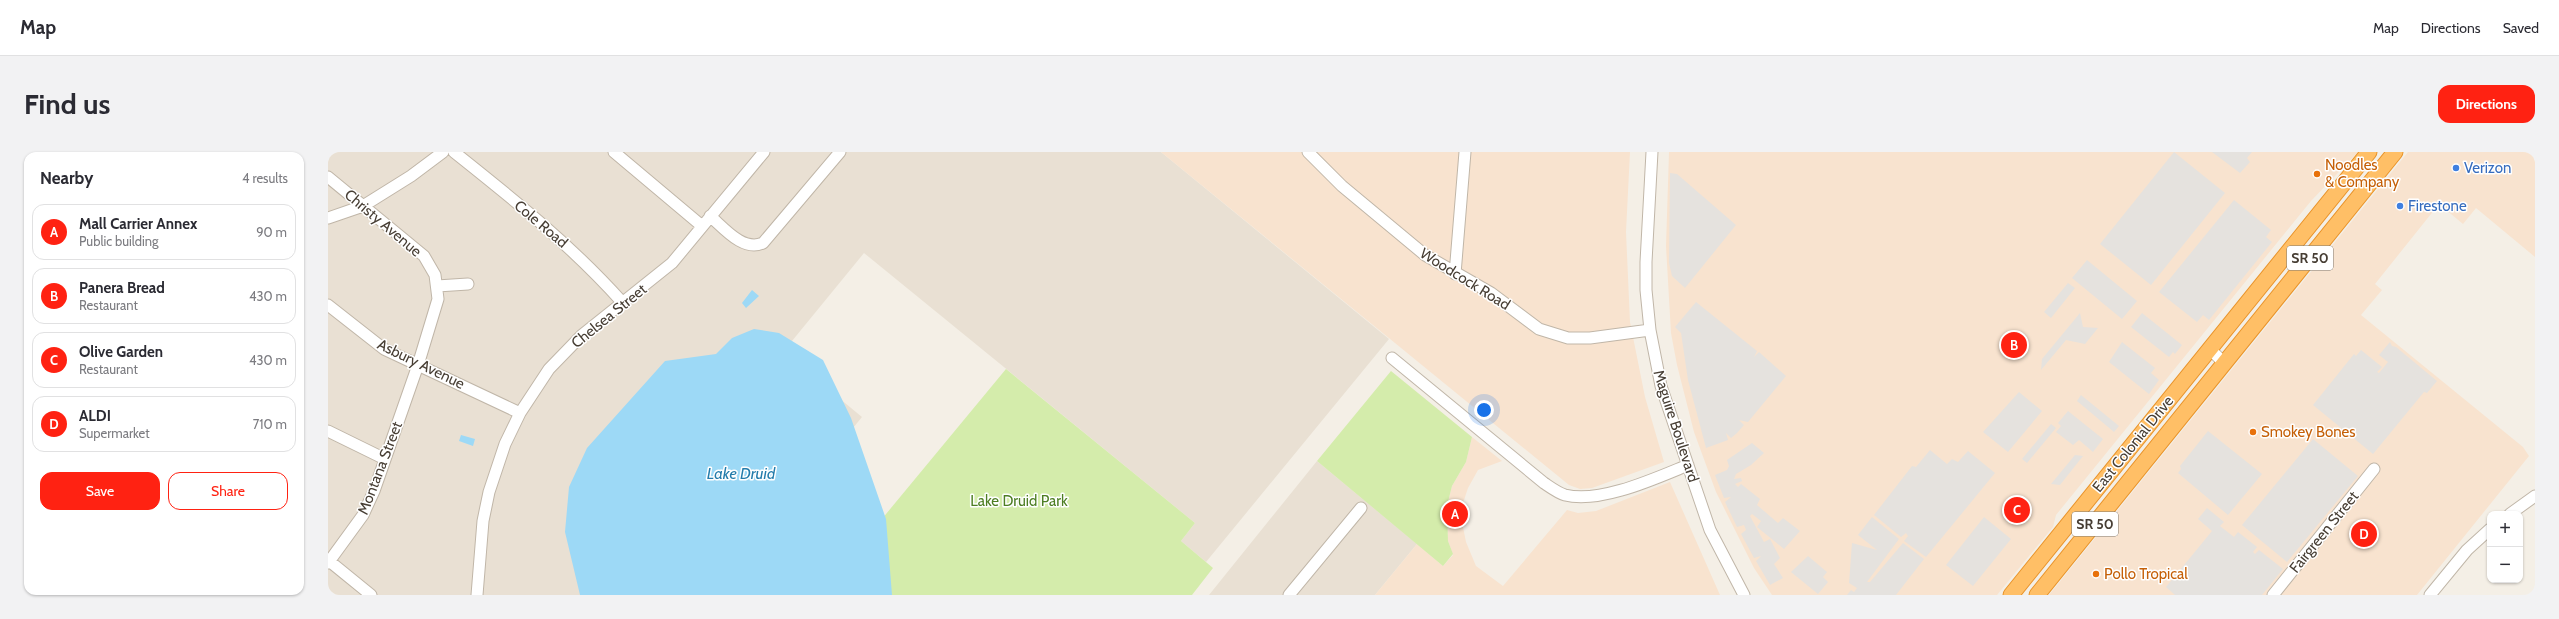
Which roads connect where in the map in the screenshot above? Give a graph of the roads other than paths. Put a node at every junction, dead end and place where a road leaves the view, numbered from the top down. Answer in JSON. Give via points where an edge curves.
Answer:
{"nodes":[{"id":1,"x":443,"y":152,"type":"edge"},
{"id":2,"x":454,"y":152,"type":"edge"},
{"id":3,"x":614,"y":152,"type":"edge"},
{"id":4,"x":764,"y":152,"type":"edge"},
{"id":5,"x":840,"y":152,"type":"edge"},
{"id":6,"x":1308,"y":152,"type":"edge"},
{"id":7,"x":1465,"y":152,"type":"edge"},
{"id":8,"x":1652,"y":152,"type":"edge"},
{"id":9,"x":2369,"y":152,"type":"edge"},
{"id":10,"x":2395,"y":152,"type":"edge"},
{"id":11,"x":328,"y":177,"type":"edge"},
{"id":12,"x":363,"y":206,"type":"junction"},
{"id":13,"x":710,"y":216,"type":"junction"},
{"id":14,"x":328,"y":218,"type":"edge"},
{"id":15,"x":702,"y":226,"type":"junction"},
{"id":16,"x":1455,"y":274,"type":"junction"},
{"id":17,"x":468,"y":284,"type":"dead end"},
{"id":18,"x":437,"y":286,"type":"junction"},
{"id":19,"x":622,"y":302,"type":"junction"},
{"id":20,"x":328,"y":305,"type":"edge"},
{"id":21,"x":1650,"y":330,"type":"junction"},
{"id":22,"x":2210,"y":349,"type":"junction"},
{"id":23,"x":1392,"y":358,"type":"dead end"},
{"id":24,"x":2224,"y":363,"type":"junction"},
{"id":25,"x":418,"y":365,"type":"junction"},
{"id":26,"x":520,"y":413,"type":"junction"},
{"id":27,"x":328,"y":431,"type":"edge"},
{"id":28,"x":385,"y":459,"type":"junction"},
{"id":29,"x":2116,"y":464,"type":"junction"},
{"id":30,"x":1688,"y":465,"type":"junction"},
{"id":31,"x":2374,"y":469,"type":"dead end"},
{"id":32,"x":2535,"y":496,"type":"edge"},
{"id":33,"x":1361,"y":508,"type":"dead end"},
{"id":34,"x":2514,"y":511,"type":"edge"},
{"id":35,"x":2072,"y":519,"type":"junction"},
{"id":36,"x":2487,"y":532,"type":"edge"},
{"id":37,"x":2085,"y":536,"type":"junction"},
{"id":38,"x":328,"y":562,"type":"edge"},
{"id":39,"x":371,"y":595,"type":"edge"},
{"id":40,"x":477,"y":595,"type":"edge"},
{"id":41,"x":1289,"y":595,"type":"edge"},
{"id":42,"x":1744,"y":595,"type":"edge"},
{"id":43,"x":2011,"y":595,"type":"edge"},
{"id":44,"x":2026,"y":595,"type":"edge"},
{"id":45,"x":2037,"y":595,"type":"edge"},
{"id":46,"x":2274,"y":595,"type":"edge"},
{"id":47,"x":2430,"y":595,"type":"edge"}],
"edges":[{"from":1,"to":12,"type":"street"},
{"from":2,"to":19,"type":"street","name":"Cole Road","via":[[552,232],[589,266]]},
{"from":3,"to":15,"type":"street"},
{"from":4,"to":13,"type":"street","name":"Chelsea Street"},
{"from":5,"to":13,"type":"street","via":[[763,243],[750,246],[742,242]]},
{"from":6,"to":16,"type":"street","name":"Woodcock Road","via":[[1385,223],[1425,255]]},
{"from":7,"to":16,"type":"street"},
{"from":8,"to":21,"type":"street","name":"Maguire Boulevard","via":[[1646,262]]},
{"from":9,"to":22,"type":"highway","name":"East Colonial Drive","number":"SR 50"},
{"from":10,"to":24,"type":"highway","name":"East Colonial Drive","number":"SR 50"},
{"from":11,"to":12,"type":"street","name":"Christy Avenue"},
{"from":12,"to":14,"type":"street"},
{"from":12,"to":18,"type":"street","name":"Christy Avenue","via":[[424,256],[435,274]]},
{"from":13,"to":15,"type":"street","name":"Chelsea Street"},
{"from":15,"to":19,"type":"street","name":"Chelsea Street","via":[[659,276]]},
{"from":16,"to":21,"type":"street","name":"Woodcock Road","via":[[1491,294],[1548,333],[1568,338],[1590,338]]},
{"from":17,"to":18,"type":"street"},
{"from":18,"to":25,"type":"street","name":"Christy Avenue","via":[[438,299]]},
{"from":19,"to":26,"type":"street","name":"Chelsea Street","via":[[582,335],[549,370]]},
{"from":20,"to":25,"type":"street","name":"Asbury Avenue","via":[[384,349]]},
{"from":21,"to":30,"type":"street","name":"Maguire Boulevard","via":[[1661,386]]},
{"from":22,"to":24,"type":"street"},
{"from":22,"to":29,"type":"highway","name":"East Colonial Drive","number":"SR 50"},
{"from":23,"to":30,"type":"street","via":[[1544,483],[1564,495],[1584,497],[1609,493]]},
{"from":24,"to":37,"type":"highway","name":"East Colonial Drive","number":"SR 50"},
{"from":25,"to":26,"type":"street","name":"Asbury Avenue"},
{"from":25,"to":28,"type":"street","name":"Montana Street"},
{"from":26,"to":40,"type":"street","name":"Chelsea Street","via":[[503,450],[489,492],[483,521]]},
{"from":27,"to":28,"type":"street"},
{"from":28,"to":38,"type":"street","name":"Montana Street","via":[[363,515]]},
{"from":29,"to":35,"type":"highway","name":"East Colonial Drive","number":"SR 50"},
{"from":29,"to":37,"type":"highway","via":[[2115,479],[2087,517]]},
{"from":30,"to":42,"type":"street","name":"Maguire Boulevard","via":[[1710,530]]},
{"from":31,"to":46,"type":"street","name":"Fairgreen Street"},
{"from":32,"to":34,"type":"street"},
{"from":33,"to":41,"type":"street"},
{"from":35,"to":43,"type":"highway","name":"East Colonial Drive","number":"SR 50"},
{"from":35,"to":44,"type":"highway","via":[[2070,541]]},
{"from":36,"to":47,"type":"street","via":[[2467,550]]},
{"from":37,"to":45,"type":"highway","name":"East Colonial Drive","number":"SR 50"},
{"from":38,"to":39,"type":"street"}]}
